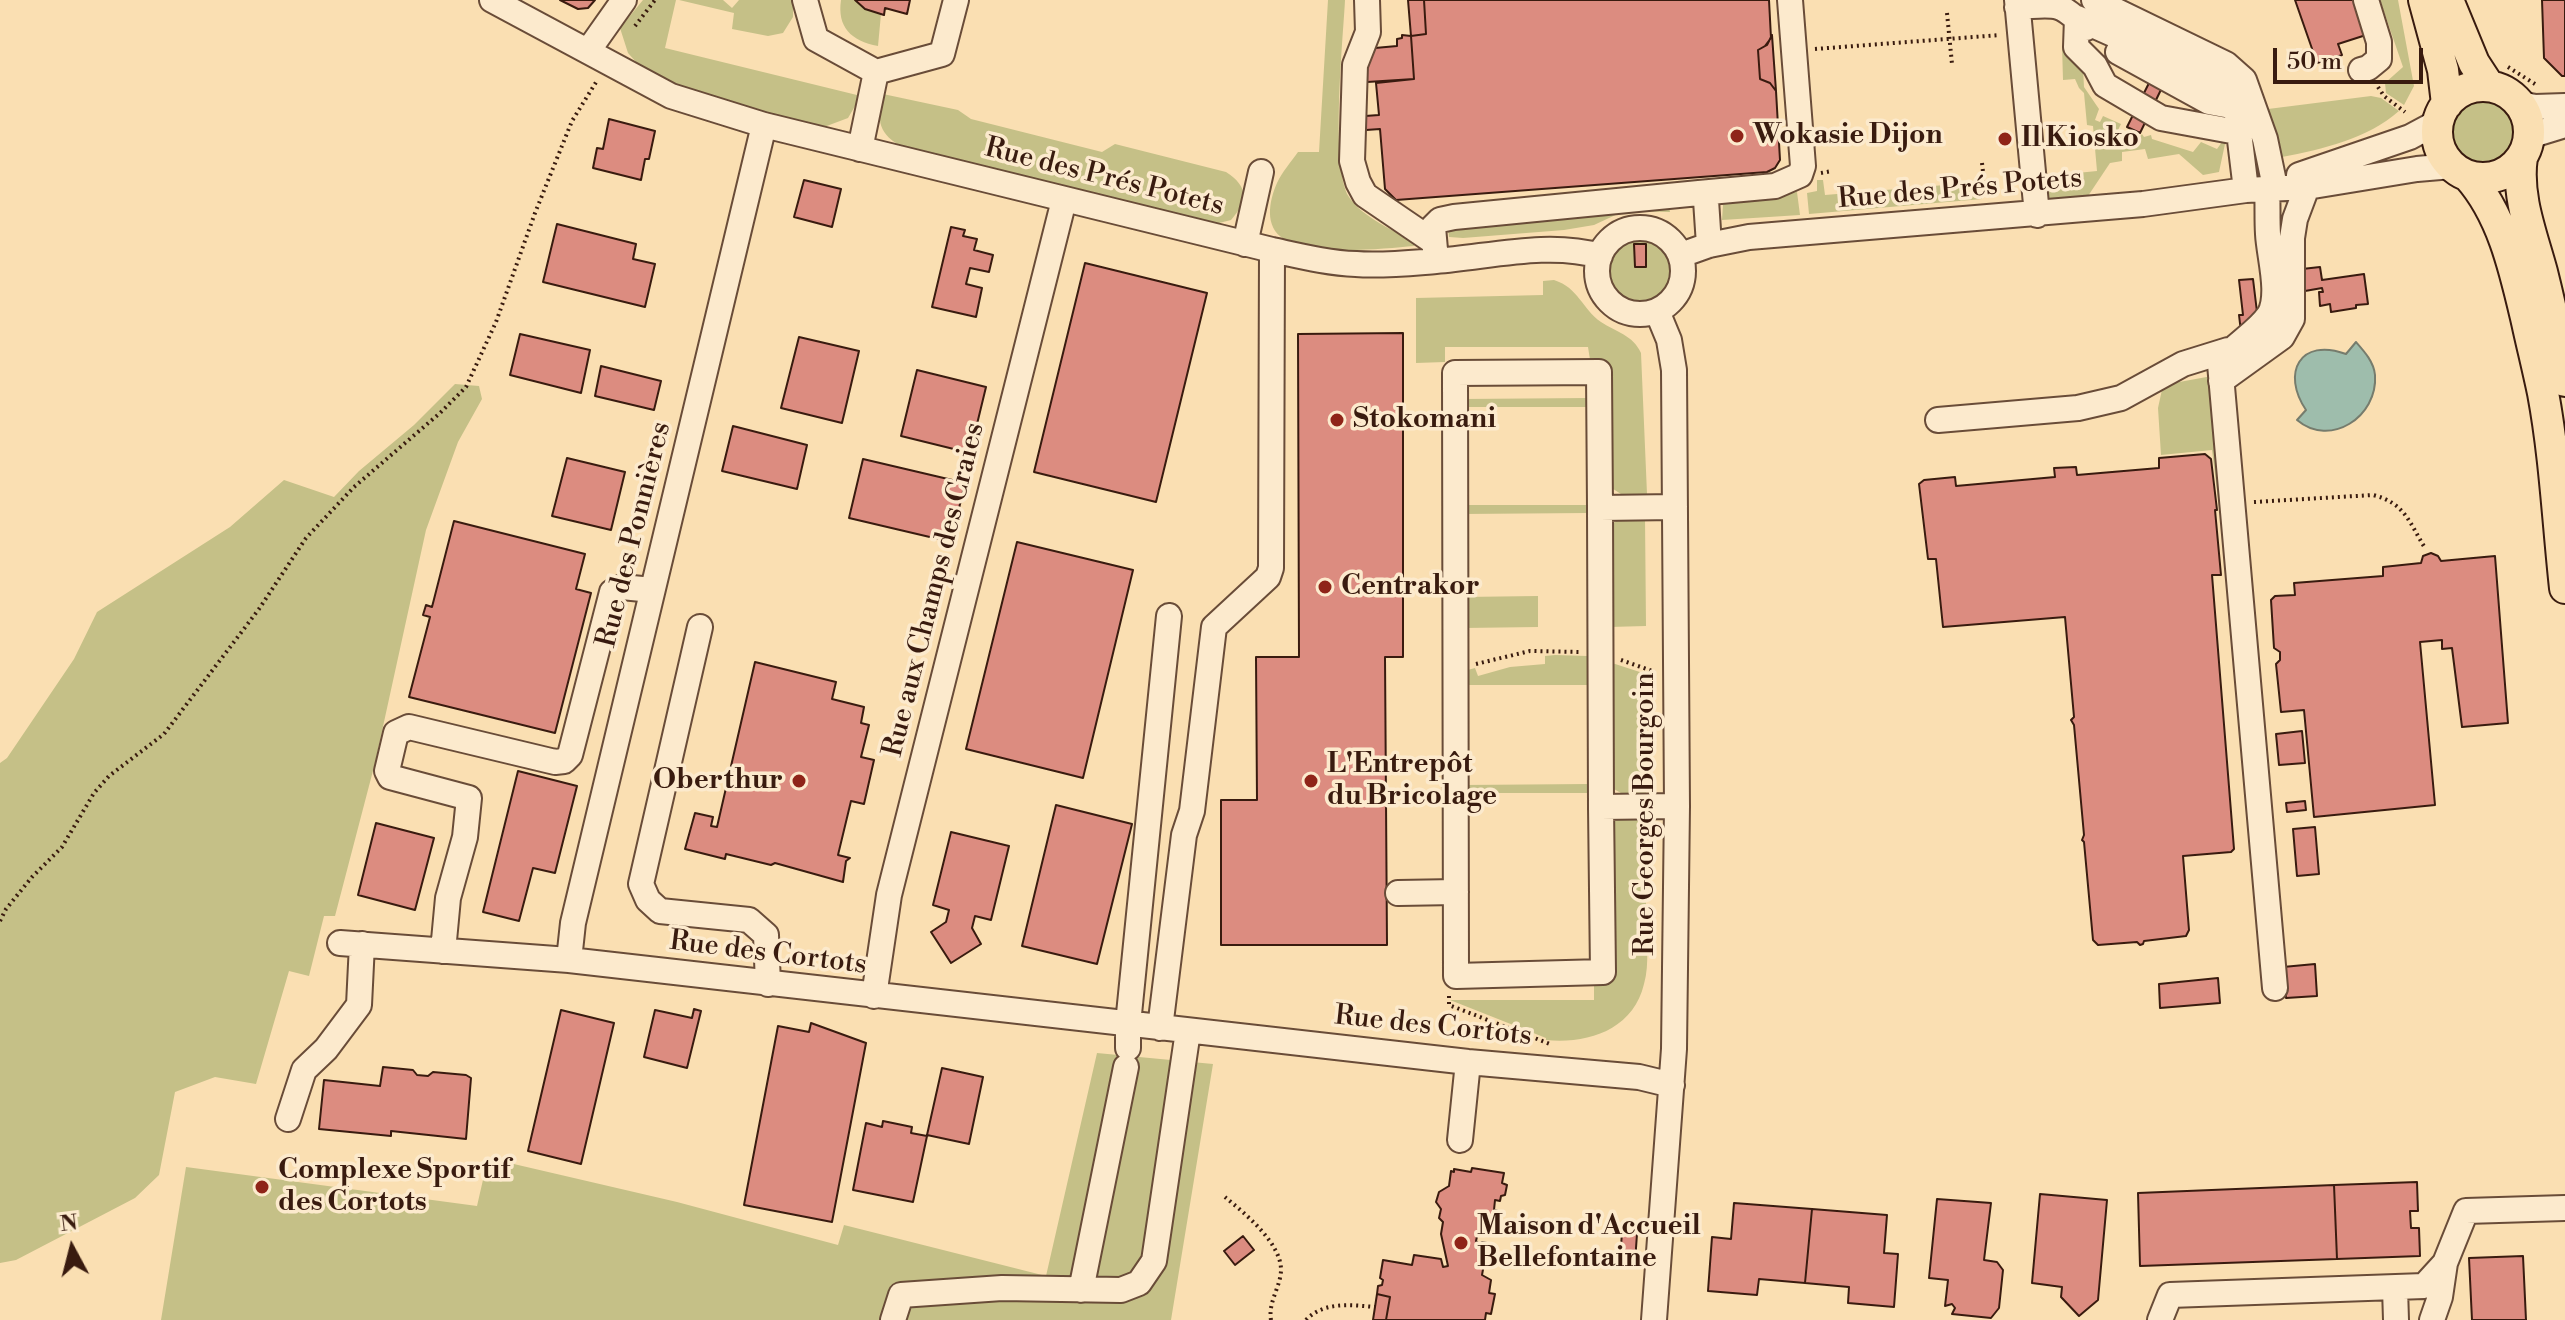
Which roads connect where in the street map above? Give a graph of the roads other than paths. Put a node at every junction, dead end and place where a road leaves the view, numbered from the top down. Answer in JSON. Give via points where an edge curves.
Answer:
{"nodes":[{"id":1,"x":492,"y":0,"type":"edge"},
{"id":2,"x":624,"y":0,"type":"edge"},
{"id":3,"x":805,"y":0,"type":"edge"},
{"id":4,"x":956,"y":0,"type":"edge"},
{"id":5,"x":1367,"y":0,"type":"edge"},
{"id":6,"x":1790,"y":0,"type":"edge"},
{"id":7,"x":2094,"y":0,"type":"edge"},
{"id":8,"x":2366,"y":0,"type":"edge"},
{"id":9,"x":2424,"y":0,"type":"edge"},
{"id":10,"x":2448,"y":0,"type":"edge"},
{"id":11,"x":2017,"y":3,"type":"edge"},
{"id":12,"x":2077,"y":18,"type":"junction"},
{"id":13,"x":599,"y":56,"type":"junction"},
{"id":14,"x":2365,"y":69,"type":"road end"},
{"id":15,"x":876,"y":72,"type":"junction"},
{"id":16,"x":2489,"y":86,"type":"junction"},
{"id":17,"x":2520,"y":104,"type":"junction"},
{"id":18,"x":2442,"y":113,"type":"junction"},
{"id":19,"x":2561,"y":113,"type":"edge"},
{"id":20,"x":764,"y":125,"type":"junction"},
{"id":21,"x":2237,"y":132,"type":"junction"},
{"id":22,"x":2526,"y":147,"type":"junction"},
{"id":23,"x":860,"y":149,"type":"junction"},
{"id":24,"x":2460,"y":171,"type":"junction"},
{"id":25,"x":1261,"y":172,"type":"dead end"},
{"id":26,"x":2262,"y":187,"type":"junction"},
{"id":27,"x":2307,"y":187,"type":"junction"},
{"id":28,"x":1699,"y":193,"type":"junction"},
{"id":29,"x":1064,"y":200,"type":"junction"},
{"id":30,"x":2037,"y":215,"type":"junction"},
{"id":31,"x":1245,"y":244,"type":"junction"},
{"id":32,"x":1709,"y":245,"type":"junction"},
{"id":33,"x":1272,"y":250,"type":"junction"},
{"id":34,"x":1435,"y":252,"type":"junction"},
{"id":35,"x":1681,"y":255,"type":"junction"},
{"id":36,"x":1600,"y":256,"type":"junction"},
{"id":37,"x":2555,"y":296,"type":"edge"},
{"id":38,"x":2524,"y":310,"type":"junction"},
{"id":39,"x":1657,"y":311,"type":"junction"},
{"id":40,"x":2562,"y":346,"type":"edge"},
{"id":41,"x":2228,"y":350,"type":"junction"},
{"id":42,"x":2221,"y":381,"type":"junction"},
{"id":43,"x":2565,"y":381,"type":"edge"},
{"id":44,"x":1938,"y":420,"type":"dead end"},
{"id":45,"x":1675,"y":507,"type":"junction"},
{"id":46,"x":1600,"y":508,"type":"junction"},
{"id":47,"x":2565,"y":588,"type":"edge"},
{"id":48,"x":652,"y":590,"type":"junction"},
{"id":49,"x":1169,"y":616,"type":"dead end"},
{"id":50,"x":700,"y":627,"type":"dead end"},
{"id":51,"x":1677,"y":806,"type":"junction"},
{"id":52,"x":1601,"y":807,"type":"junction"},
{"id":53,"x":1456,"y":892,"type":"junction"},
{"id":54,"x":1398,"y":893,"type":"dead end"},
{"id":55,"x":443,"y":951,"type":"junction"},
{"id":56,"x":569,"y":960,"type":"junction"},
{"id":57,"x":768,"y":984,"type":"junction"},
{"id":58,"x":2275,"y":988,"type":"dead end"},
{"id":59,"x":874,"y":996,"type":"junction"},
{"id":60,"x":1160,"y":1028,"type":"junction"},
{"id":61,"x":1188,"y":1031,"type":"junction"},
{"id":62,"x":1127,"y":1046,"type":"junction"},
{"id":63,"x":1468,"y":1062,"type":"junction"},
{"id":64,"x":1672,"y":1085,"type":"junction"},
{"id":65,"x":288,"y":1119,"type":"dead end"},
{"id":66,"x":1460,"y":1140,"type":"dead end"},
{"id":67,"x":2565,"y":1208,"type":"edge"},
{"id":68,"x":2445,"y":1263,"type":"junction"},
{"id":69,"x":2395,"y":1288,"type":"junction"},
{"id":70,"x":1081,"y":1290,"type":"junction"},
{"id":71,"x":893,"y":1320,"type":"edge"},
{"id":72,"x":1654,"y":1320,"type":"edge"},
{"id":73,"x":2160,"y":1320,"type":"edge"},
{"id":74,"x":2396,"y":1320,"type":"edge"},
{"id":75,"x":2432,"y":1320,"type":"edge"}],
"edges":[{"from":1,"to":13,"type":"street","name":"Rue des Prés Potets"},
{"from":2,"to":13,"type":"street"},
{"from":3,"to":15,"type":"street","via":[[816,39]]},
{"from":4,"to":15,"type":"street","via":[[942,54]]},
{"from":5,"to":34,"type":"street","via":[[1368,32],[1355,65],[1352,161],[1365,195]]},
{"from":6,"to":28,"type":"street","via":[[1800,175],[1775,186]]},
{"from":7,"to":26,"type":"street","via":[[2226,64],[2244,80],[2265,139]]},
{"from":8,"to":14,"type":"street","via":[[2379,59]]},
{"from":9,"to":18,"type":"main road","via":[[2440,56]]},
{"from":10,"to":16,"type":"main road"},
{"from":11,"to":12,"type":"street","via":[[2060,5]]},
{"from":11,"to":30,"type":"street"},
{"from":12,"to":21,"type":"street","via":[[2096,40],[2209,102],[2236,107]]},
{"from":12,"to":21,"type":"street","via":[[2076,47],[2105,85],[2161,118]]},
{"from":13,"to":20,"type":"street","name":"Rue des Prés Potets","via":[[671,96]]},
{"from":15,"to":23,"type":"street"},
{"from":16,"to":17,"type":"main road"},
{"from":16,"to":18,"type":"main road","via":[[2466,89]]},
{"from":17,"to":19,"type":"street"},
{"from":17,"to":22,"type":"main road","via":[[2529,124]]},
{"from":18,"to":24,"type":"main road","via":[[2439,146]]},
{"from":18,"to":26,"type":"street","name":"Rue des Prés Potets","via":[[2410,137]]},
{"from":19,"to":22,"type":"street"},
{"from":20,"to":23,"type":"street","name":"Rue des Prés Potets"},
{"from":20,"to":48,"type":"street","name":"Rue des Ponnières"},
{"from":21,"to":26,"type":"street"},
{"from":22,"to":24,"type":"main road","via":[[2516,165],[2498,176],[2478,178]]},
{"from":22,"to":37,"type":"main road","via":[[2521,193]]},
{"from":23,"to":29,"type":"street","name":"Rue des Prés Potets"},
{"from":24,"to":27,"type":"street","name":"Rue des Prés Potets","via":[[2417,169]]},
{"from":24,"to":38,"type":"main road","via":[[2481,191],[2495,217]]},
{"from":25,"to":31,"type":"street"},
{"from":26,"to":27,"type":"street","name":"Rue des Prés Potets"},
{"from":26,"to":30,"type":"street","name":"Rue des Prés Potets"},
{"from":26,"to":41,"type":"street","via":[[2274,299],[2271,313],[2247,339]]},
{"from":27,"to":42,"type":"street","via":[[2292,238],[2292,319],[2282,337]]},
{"from":28,"to":32,"type":"street","via":[[1706,200]]},
{"from":28,"to":34,"type":"street","via":[[1454,217],[1434,224]]},
{"from":29,"to":31,"type":"street","name":"Rue des Prés Potets"},
{"from":29,"to":59,"type":"street","name":"Rue aux Champs des Craies","via":[[889,895]]},
{"from":30,"to":32,"type":"street","name":"Rue des Prés Potets","via":[[1749,237]]},
{"from":31,"to":33,"type":"street","name":"Rue des Prés Potets"},
{"from":32,"to":35,"type":"street","name":"Rue des Prés Potets"},
{"from":33,"to":34,"type":"street","name":"Rue des Prés Potets","via":[[1358,265]]},
{"from":33,"to":60,"type":"street","via":[[1271,568],[1268,577],[1214,627]]},
{"from":34,"to":36,"type":"street","name":"Rue des Prés Potets","via":[[1560,250]]},
{"from":35,"to":36,"type":"street","via":[[1663,234],[1637,228],[1611,239]]},
{"from":35,"to":39,"type":"street","via":[[1681,285],[1672,301]]},
{"from":36,"to":39,"type":"street","via":[[1598,281],[1610,303],[1633,314]]},
{"from":37,"to":40,"type":"main road"},
{"from":38,"to":40,"type":"street"},
{"from":38,"to":47,"type":"main road","via":[[2544,404]]},
{"from":39,"to":45,"type":"street","name":"Rue Georges Bourgoin","via":[[1674,370]]},
{"from":40,"to":43,"type":"main road"},
{"from":41,"to":42,"type":"street","via":[[2220,364]]},
{"from":41,"to":44,"type":"street","via":[[2183,364],[2121,398],[2078,408]]},
{"from":42,"to":58,"type":"street"},
{"from":45,"to":46,"type":"street"},
{"from":45,"to":51,"type":"street","name":"Rue Georges Bourgoin"},
{"from":46,"to":52,"type":"street"},
{"from":46,"to":53,"type":"street","via":[[1599,372],[1455,373]]},
{"from":48,"to":55,"type":"street","via":[[622,587],[612,592],[570,755],[564,761],[409,727],[396,733],[390,777],[469,798]]},
{"from":48,"to":56,"type":"street","name":"Rue des Ponnières","via":[[573,923]]},
{"from":49,"to":62,"type":"street"},
{"from":50,"to":57,"type":"street","via":[[641,884],[660,911],[749,920],[766,935]]},
{"from":51,"to":52,"type":"street"},
{"from":51,"to":64,"type":"street","name":"Rue Georges Bourgoin"},
{"from":52,"to":53,"type":"street","via":[[1603,972],[1456,976]]},
{"from":53,"to":54,"type":"street"},
{"from":55,"to":56,"type":"street","name":"Rue des Cortots"},
{"from":55,"to":65,"type":"street","name":"Rue des Cortots","via":[[351,944],[359,1005],[304,1070]]},
{"from":56,"to":57,"type":"street","name":"Rue des Cortots"},
{"from":57,"to":59,"type":"street","name":"Rue des Cortots"},
{"from":59,"to":62,"type":"street","name":"Rue des Cortots"},
{"from":60,"to":61,"type":"street","name":"Rue des Cortots"},
{"from":60,"to":62,"type":"street","name":"Rue des Cortots"},
{"from":61,"to":63,"type":"street","name":"Rue des Cortots"},
{"from":61,"to":70,"type":"street","via":[[1154,1261],[1139,1283],[1121,1290]]},
{"from":62,"to":70,"type":"street"},
{"from":63,"to":64,"type":"street","name":"Rue des Cortots","via":[[1639,1077]]},
{"from":63,"to":66,"type":"street"},
{"from":64,"to":72,"type":"street","name":"Rue Georges Bourgoin"},
{"from":67,"to":68,"type":"street","via":[[2466,1211]]},
{"from":68,"to":69,"type":"street","via":[[2424,1286]]},
{"from":68,"to":75,"type":"street"},
{"from":69,"to":73,"type":"street","via":[[2170,1295]]},
{"from":69,"to":74,"type":"street"},
{"from":70,"to":71,"type":"street","via":[[1002,1288],[901,1295]]}]}
